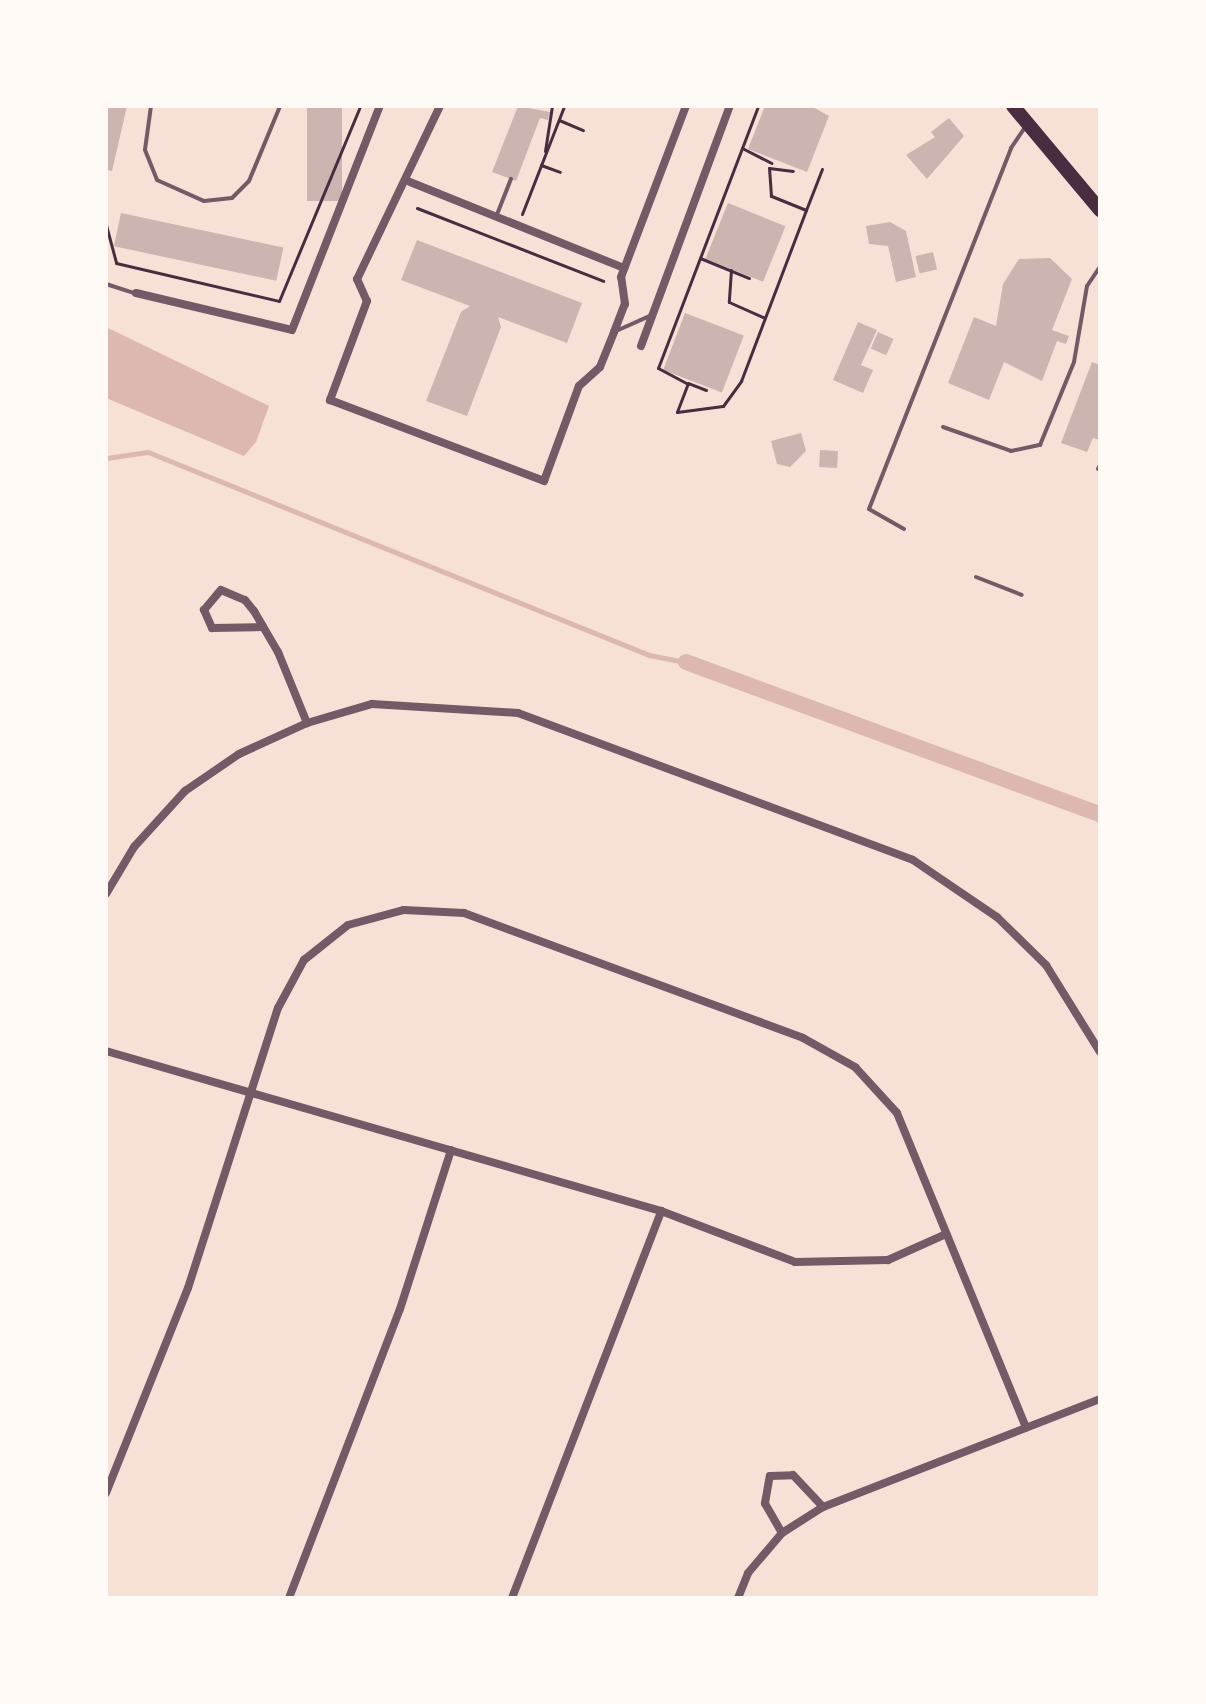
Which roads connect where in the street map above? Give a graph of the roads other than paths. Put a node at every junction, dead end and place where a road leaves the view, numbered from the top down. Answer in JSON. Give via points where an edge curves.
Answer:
{"nodes":[{"id":1,"x":151,"y":106,"type":"edge"},
{"id":2,"x":280,"y":106,"type":"edge"},
{"id":3,"x":380,"y":106,"type":"edge"},
{"id":4,"x":440,"y":106,"type":"edge"},
{"id":5,"x":686,"y":106,"type":"edge"},
{"id":6,"x":730,"y":106,"type":"edge"},
{"id":7,"x":1013,"y":106,"type":"edge"},
{"id":8,"x":1027,"y":124,"type":"junction"},
{"id":9,"x":511,"y":179,"type":"dead end"},
{"id":10,"x":410,"y":182,"type":"junction"},
{"id":11,"x":1100,"y":210,"type":"edge"},
{"id":12,"x":496,"y":217,"type":"junction"},
{"id":13,"x":1100,"y":267,"type":"edge"},
{"id":14,"x":624,"y":268,"type":"junction"},
{"id":15,"x":106,"y":284,"type":"edge"},
{"id":16,"x":136,"y":293,"type":"joint"},
{"id":17,"x":652,"y":315,"type":"junction"},
{"id":18,"x":614,"y":332,"type":"junction"},
{"id":19,"x":641,"y":346,"type":"dead end"},
{"id":20,"x":943,"y":427,"type":"dead end"},
{"id":21,"x":904,"y":529,"type":"dead end"},
{"id":22,"x":976,"y":577,"type":"dead end"},
{"id":23,"x":1022,"y":595,"type":"dead end"},
{"id":24,"x":263,"y":627,"type":"junction"},
{"id":25,"x":307,"y":723,"type":"junction"},
{"id":26,"x":106,"y":894,"type":"edge"},
{"id":27,"x":106,"y":1051,"type":"edge"},
{"id":28,"x":1100,"y":1052,"type":"edge"},
{"id":29,"x":252,"y":1094,"type":"junction"},
{"id":30,"x":451,"y":1150,"type":"junction"},
{"id":31,"x":661,"y":1211,"type":"junction"},
{"id":32,"x":946,"y":1234,"type":"junction"},
{"id":33,"x":1100,"y":1399,"type":"edge"},
{"id":34,"x":1026,"y":1428,"type":"junction"},
{"id":35,"x":106,"y":1493,"type":"edge"},
{"id":36,"x":823,"y":1507,"type":"junction"},
{"id":37,"x":782,"y":1533,"type":"junction"},
{"id":38,"x":289,"y":1598,"type":"edge"},
{"id":39,"x":512,"y":1598,"type":"edge"},
{"id":40,"x":738,"y":1598,"type":"edge"}],
"edges":[{"from":1,"to":2,"type":"lane","via":[[145,150],[157,180],[204,201],[232,198],[249,181]]},
{"from":3,"to":16,"type":"street","via":[[292,330]]},
{"from":4,"to":10,"type":"street"},
{"from":5,"to":14,"type":"street"},
{"from":6,"to":17,"type":"street"},
{"from":7,"to":8,"type":"main road"},
{"from":8,"to":11,"type":"main road"},
{"from":8,"to":21,"type":"lane","via":[[1011,148],[869,509]]},
{"from":9,"to":12,"type":"lane"},
{"from":10,"to":12,"type":"street"},
{"from":10,"to":18,"type":"street","via":[[385,209],[357,279],[367,301],[330,400],[544,481],[579,386],[600,367]]},
{"from":12,"to":14,"type":"street"},
{"from":13,"to":20,"type":"lane","via":[[1087,286],[1074,362],[1040,445],[1011,451]]},
{"from":14,"to":18,"type":"street","via":[[625,304]]},
{"from":15,"to":16,"type":"lane"},
{"from":17,"to":18,"type":"lane"},
{"from":17,"to":19,"type":"street"},
{"from":22,"to":23,"type":"lane"},
{"from":24,"to":24,"type":"street","via":[[234,593],[221,590],[204,610],[212,628]]},
{"from":24,"to":25,"type":"street"},
{"from":25,"to":26,"type":"street","via":[[239,754],[185,791],[134,847]]},
{"from":25,"to":28,"type":"street","via":[[372,704],[518,713],[913,860],[997,917],[1046,965]]},
{"from":27,"to":29,"type":"street"},
{"from":29,"to":30,"type":"street"},
{"from":29,"to":32,"type":"street","via":[[278,1008],[304,960],[348,925],[404,910],[464,913],[803,1038],[855,1067],[897,1113]]},
{"from":29,"to":35,"type":"street","via":[[188,1288]]},
{"from":30,"to":31,"type":"street"},
{"from":30,"to":38,"type":"street","via":[[400,1309]]},
{"from":31,"to":32,"type":"street","via":[[795,1262],[888,1260]]},
{"from":31,"to":39,"type":"street"},
{"from":32,"to":34,"type":"street"},
{"from":33,"to":34,"type":"street"},
{"from":34,"to":36,"type":"street"},
{"from":36,"to":37,"type":"street"},
{"from":36,"to":37,"type":"street","via":[[793,1475],[770,1476],[765,1503]]},
{"from":37,"to":40,"type":"street","via":[[748,1573]]}]}
